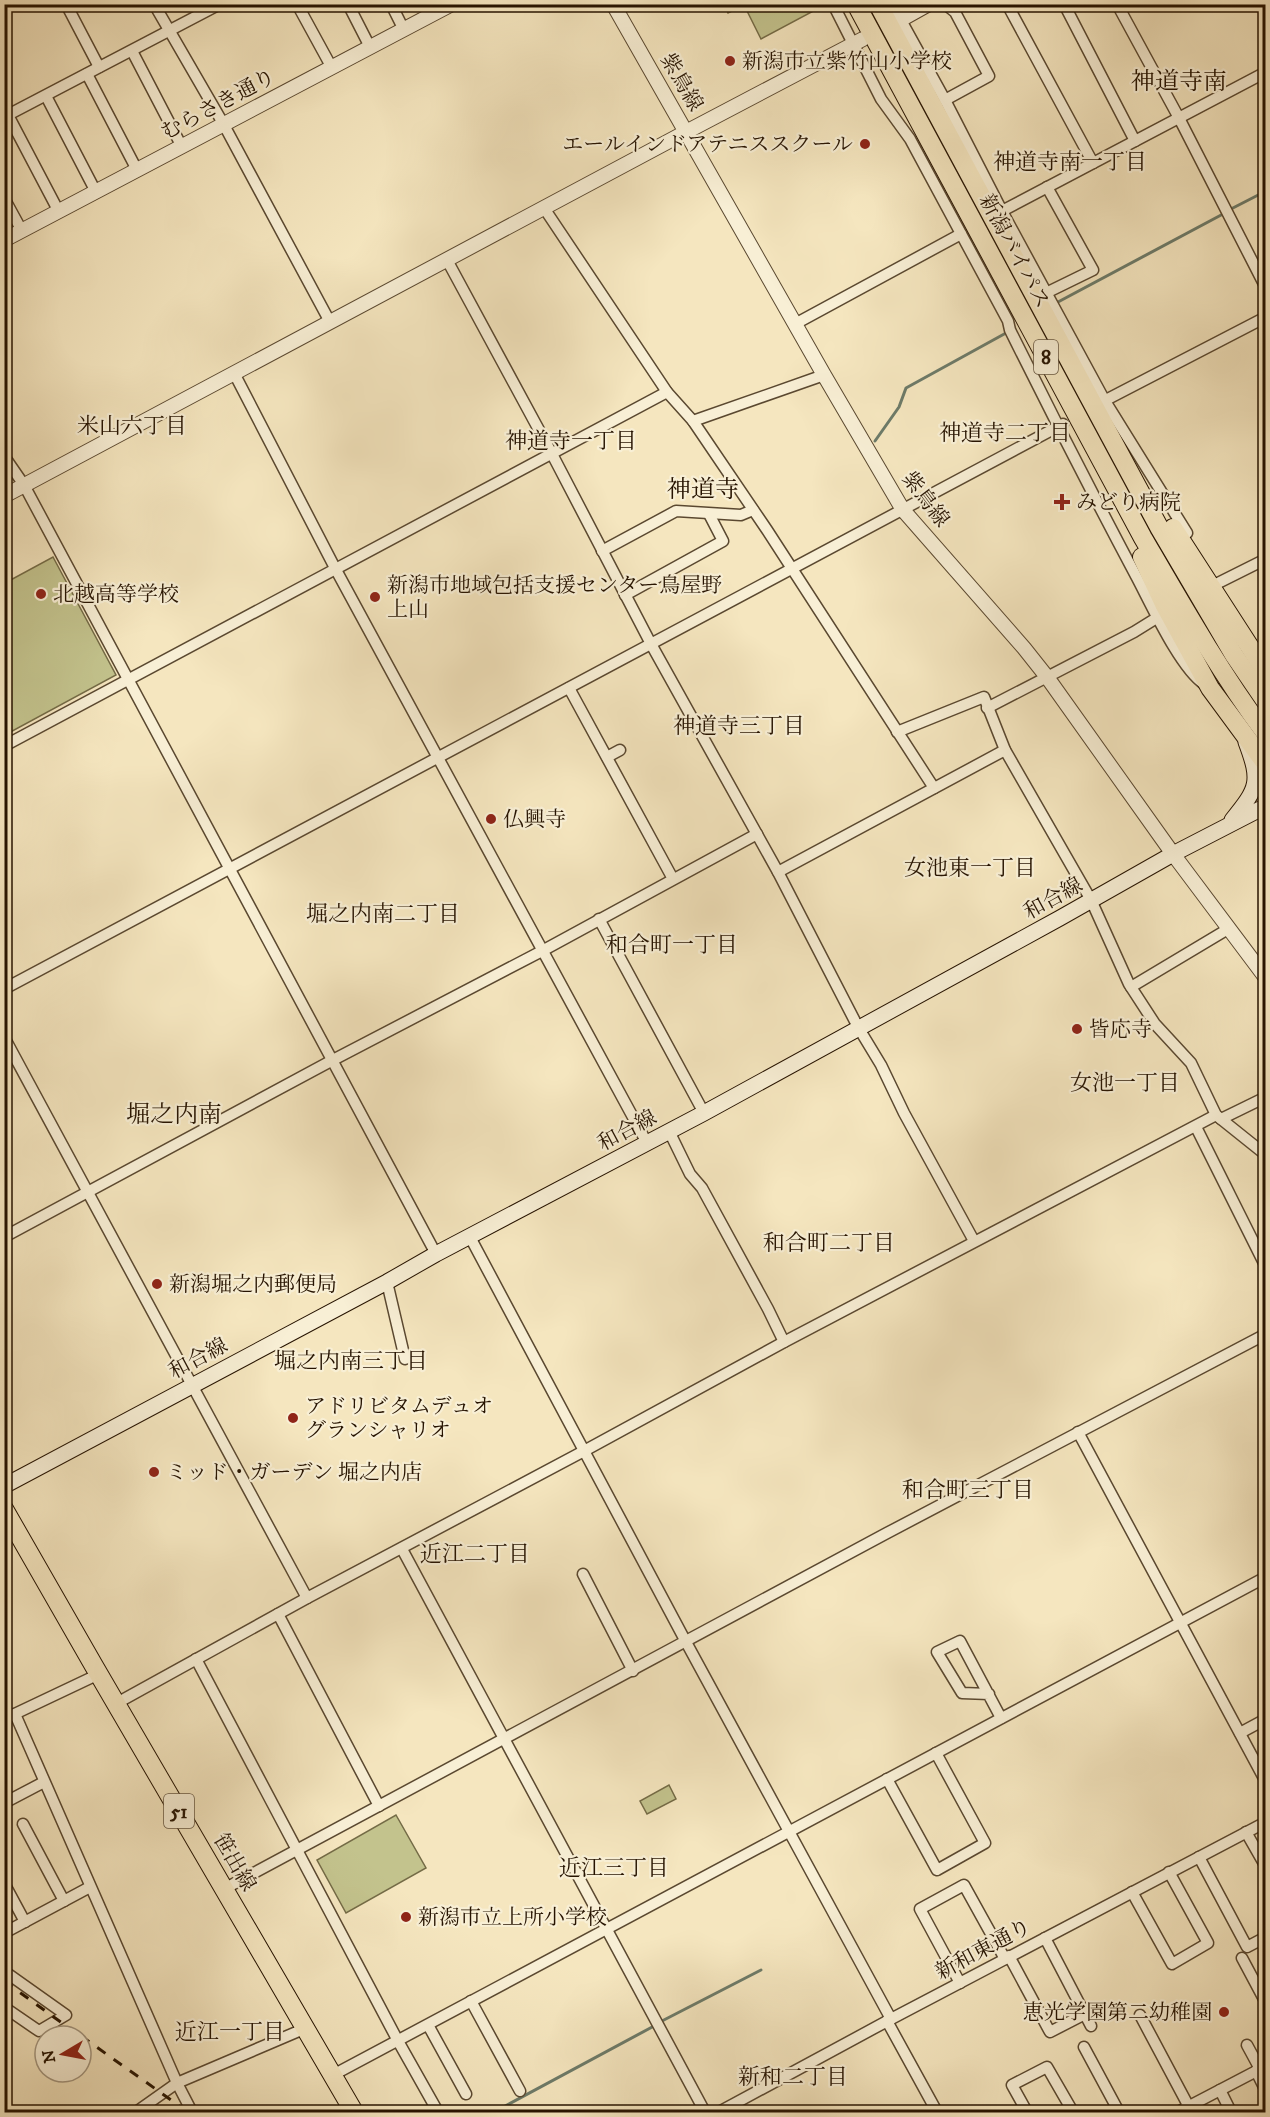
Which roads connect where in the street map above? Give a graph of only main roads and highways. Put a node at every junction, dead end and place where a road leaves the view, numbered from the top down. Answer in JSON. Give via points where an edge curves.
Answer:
{"nodes":[{"id":1,"x":856,"y":4,"type":"edge"},
{"id":2,"x":878,"y":4,"type":"edge"},
{"id":3,"x":1052,"y":368,"type":"junction"},
{"id":4,"x":1112,"y":439,"type":"junction"},
{"id":5,"x":1261,"y":665,"type":"edge"},
{"id":6,"x":1263,"y":698,"type":"edge"},
{"id":7,"x":1238,"y":711,"type":"junction"},
{"id":8,"x":1266,"y":734,"type":"edge"},
{"id":9,"x":1266,"y":764,"type":"edge"},
{"id":10,"x":1266,"y":806,"type":"edge"},
{"id":11,"x":1229,"y":825,"type":"junction"},
{"id":12,"x":4,"y":1486,"type":"edge"},
{"id":13,"x":4,"y":1509,"type":"edge"},
{"id":14,"x":354,"y":2112,"type":"edge"}],
"edges":[{"from":1,"to":3,"type":"main road","name":"新潟バイパス","number":"8"},
{"from":2,"to":4,"type":"main road","name":"新潟バイパス","number":"8"},
{"from":3,"to":7,"type":"main road","name":"新潟バイパス","number":"8"},
{"from":3,"to":7,"type":"main road","via":[[1165,606],[1210,688]]},
{"from":4,"to":5,"type":"main road"},
{"from":4,"to":6,"type":"main road","name":"新潟バイパス","number":"8","via":[[1208,614]]},
{"from":7,"to":8,"type":"main road","name":"新潟バイパス","number":"8"},
{"from":7,"to":9,"type":"main road"},
{"from":7,"to":11,"type":"main road","via":[[1256,784]]},
{"from":10,"to":11,"type":"main road","name":"和合線"},
{"from":11,"to":12,"type":"main road","name":"和合線","via":[[704,1113]]},
{"from":13,"to":14,"type":"main road","name":"笹出線","number":"51"}]}
